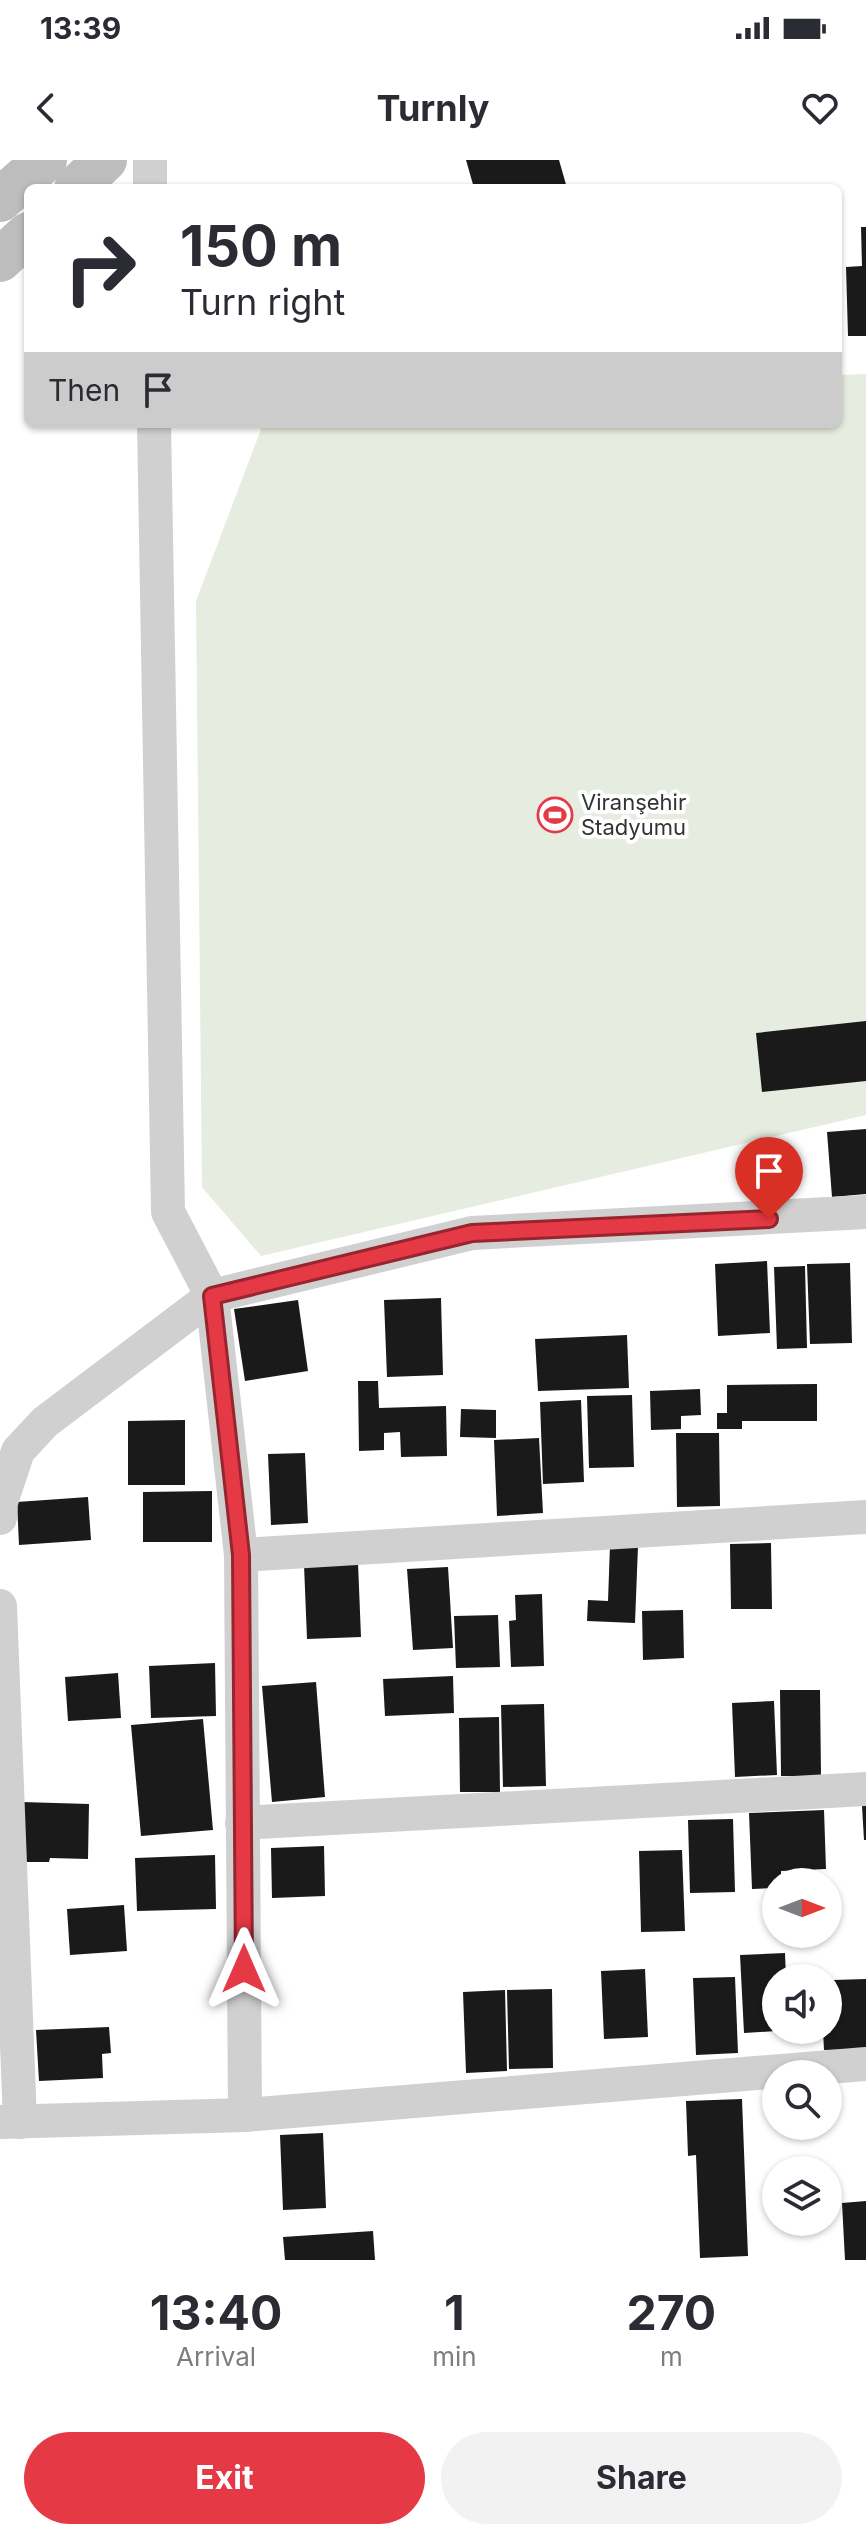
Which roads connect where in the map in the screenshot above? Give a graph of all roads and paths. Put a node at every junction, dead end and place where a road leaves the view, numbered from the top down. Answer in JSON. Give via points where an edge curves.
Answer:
{"nodes":[{"id":1,"x":45,"y":160,"type":"edge"},
{"id":2,"x":105,"y":160,"type":"edge"},
{"id":3,"x":150,"y":160,"type":"edge"},
{"id":4,"x":80,"y":184,"type":"edge"},
{"id":5,"x":150,"y":184,"type":"edge"},
{"id":6,"x":0,"y":200,"type":"edge"},
{"id":7,"x":24,"y":238,"type":"edge"},
{"id":8,"x":0,"y":260,"type":"edge"},
{"id":9,"x":154,"y":428,"type":"edge"},
{"id":10,"x":866,"y":1212,"type":"edge"},
{"id":11,"x":212,"y":1296,"type":"junction"},
{"id":12,"x":866,"y":1517,"type":"edge"},
{"id":13,"x":0,"y":1518,"type":"edge"},
{"id":14,"x":241,"y":1555,"type":"junction"},
{"id":15,"x":0,"y":1606,"type":"edge"},
{"id":16,"x":866,"y":1789,"type":"edge"},
{"id":17,"x":242,"y":1823,"type":"junction"},
{"id":18,"x":866,"y":2064,"type":"edge"},
{"id":19,"x":245,"y":2115,"type":"junction"},
{"id":20,"x":10,"y":2122,"type":"edge"}],
"edges":[{"from":1,"to":6,"type":"street"},
{"from":2,"to":4,"type":"street"},
{"from":3,"to":5,"type":"street"},
{"from":7,"to":8,"type":"street"},
{"from":9,"to":11,"type":"street","via":[[168,1212]]},
{"from":10,"to":11,"type":"street","via":[[472,1233]]},
{"from":11,"to":13,"type":"street","via":[[45,1422],[18,1451]]},
{"from":11,"to":14,"type":"street"},
{"from":12,"to":14,"type":"street"},
{"from":14,"to":17,"type":"street"},
{"from":15,"to":20,"type":"street"},
{"from":16,"to":17,"type":"street"},
{"from":17,"to":19,"type":"street"},
{"from":18,"to":19,"type":"street"},
{"from":19,"to":20,"type":"street"}]}
